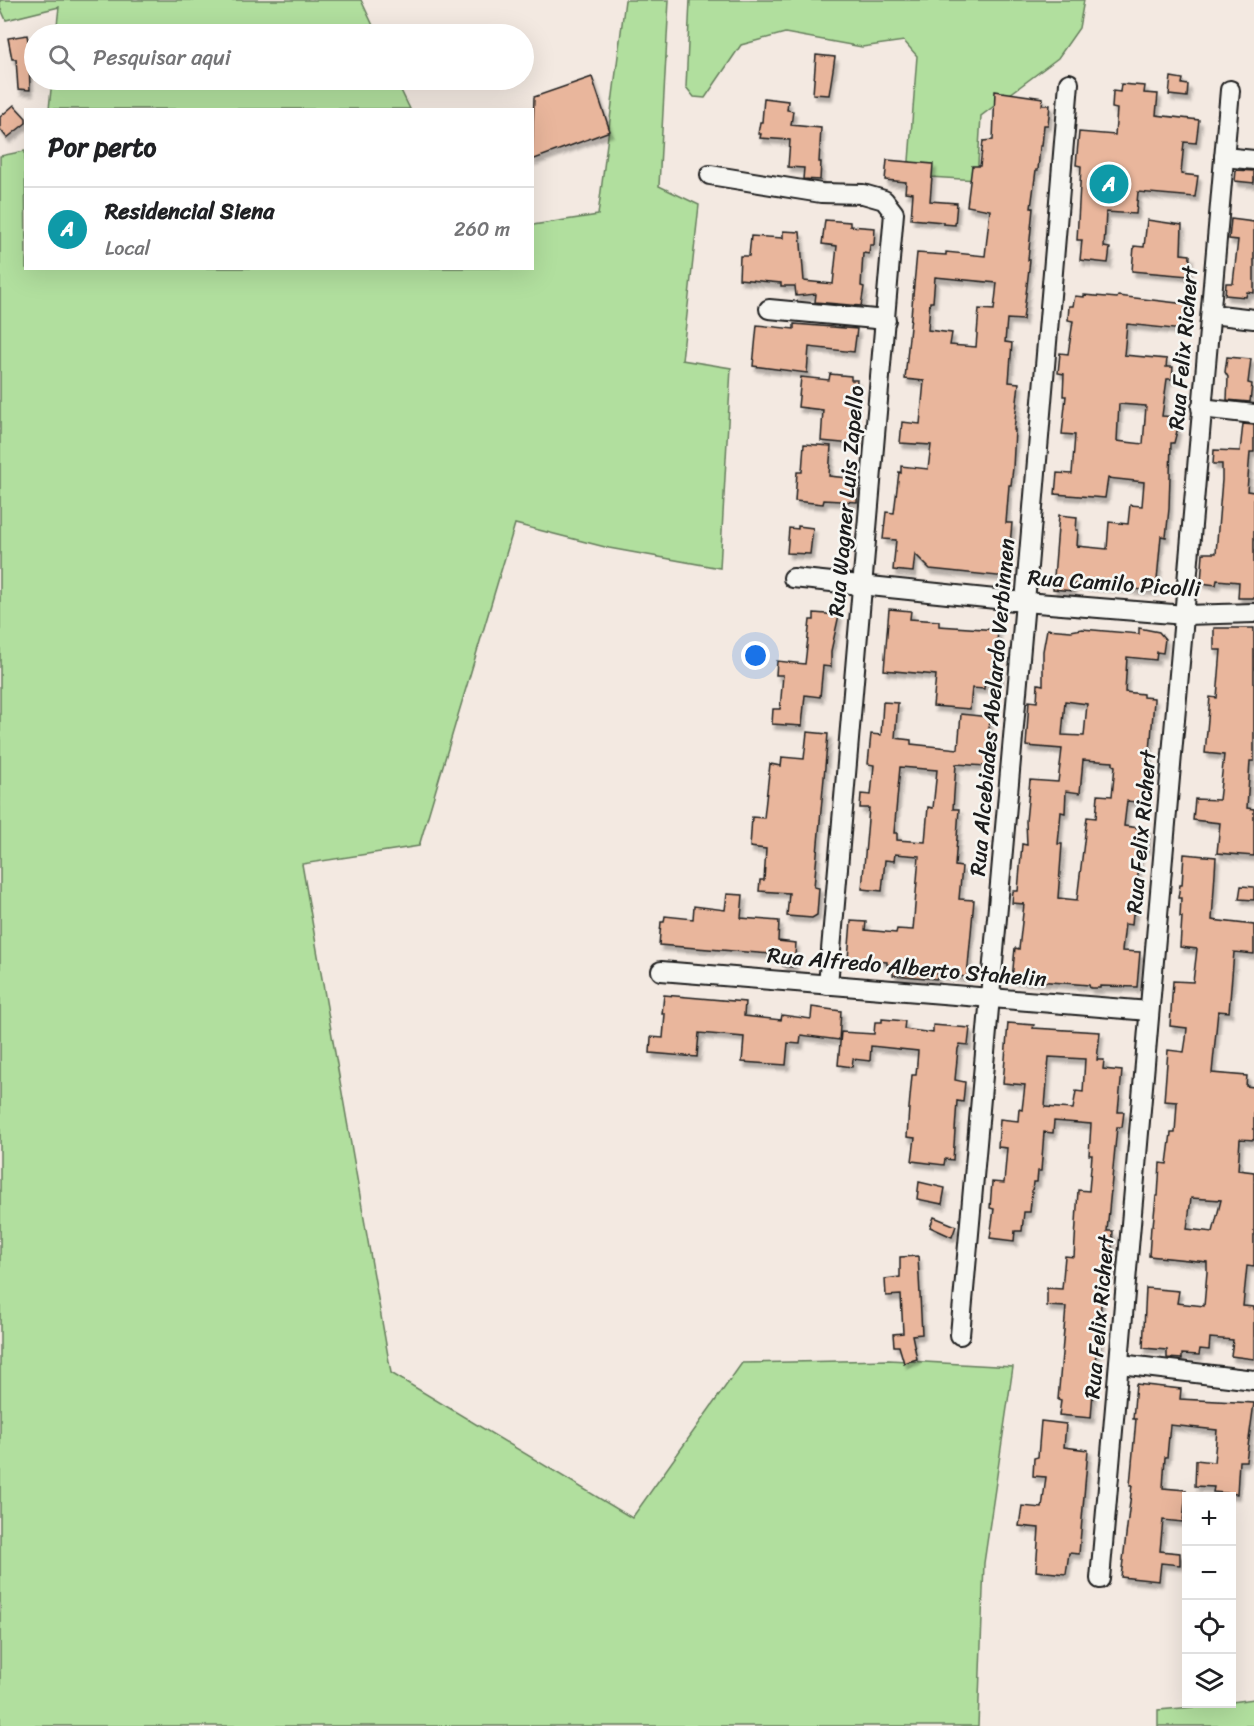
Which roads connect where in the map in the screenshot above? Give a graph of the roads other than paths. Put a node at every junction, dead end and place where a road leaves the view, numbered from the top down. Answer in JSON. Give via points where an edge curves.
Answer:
{"nodes":[{"id":1,"x":1069,"y":83,"type":"dead end"},
{"id":2,"x":1230,"y":90,"type":"dead end"},
{"id":3,"x":1254,"y":150,"type":"edge"},
{"id":4,"x":1225,"y":152,"type":"junction"},
{"id":5,"x":1254,"y":160,"type":"edge"},
{"id":6,"x":710,"y":174,"type":"dead end"},
{"id":7,"x":769,"y":309,"type":"dead end"},
{"id":8,"x":1211,"y":309,"type":"junction"},
{"id":9,"x":1254,"y":309,"type":"edge"},
{"id":10,"x":1254,"y":319,"type":"edge"},
{"id":11,"x":886,"y":320,"type":"junction"},
{"id":12,"x":1201,"y":408,"type":"junction"},
{"id":13,"x":1254,"y":414,"type":"edge"},
{"id":14,"x":792,"y":578,"type":"dead end"},
{"id":15,"x":863,"y":585,"type":"junction"},
{"id":16,"x":1025,"y":602,"type":"junction"},
{"id":17,"x":1254,"y":613,"type":"edge"},
{"id":18,"x":1185,"y":615,"type":"junction"},
{"id":19,"x":661,"y":971,"type":"dead end"},
{"id":20,"x":828,"y":985,"type":"junction"},
{"id":21,"x":990,"y":998,"type":"junction"},
{"id":22,"x":1149,"y":1011,"type":"junction"},
{"id":23,"x":960,"y":1335,"type":"dead end"},
{"id":24,"x":1120,"y":1364,"type":"junction"},
{"id":25,"x":1254,"y":1380,"type":"edge"},
{"id":26,"x":1100,"y":1579,"type":"dead end"}],
"edges":[{"from":1,"to":16,"type":"street","name":"Rua Alcebiades Abelardo Verbinnen"},
{"from":2,"to":4,"type":"street","name":"Rua Felix Richert"},
{"from":3,"to":4,"type":"street"},
{"from":4,"to":5,"type":"street"},
{"from":4,"to":8,"type":"street","name":"Rua Felix Richert"},
{"from":6,"to":11,"type":"street","name":"Rua Wagner Luis Zapello","via":[[821,194],[863,194],[884,200],[894,213]]},
{"from":7,"to":11,"type":"street"},
{"from":8,"to":9,"type":"street"},
{"from":8,"to":10,"type":"street"},
{"from":8,"to":12,"type":"street","name":"Rua Felix Richert"},
{"from":11,"to":15,"type":"street","name":"Rua Wagner Luis Zapello"},
{"from":12,"to":13,"type":"street"},
{"from":12,"to":18,"type":"street","name":"Rua Felix Richert"},
{"from":14,"to":15,"type":"street","name":"Rua Camilo Picolli"},
{"from":15,"to":16,"type":"street","name":"Rua Camilo Picolli"},
{"from":15,"to":20,"type":"street","name":"Rua Wagner Luis Zapello"},
{"from":16,"to":18,"type":"street","name":"Rua Camilo Picolli"},
{"from":16,"to":21,"type":"street","name":"Rua Alcebiades Abelardo Verbinnen"},
{"from":17,"to":18,"type":"street","name":"Rua Camilo Picolli"},
{"from":18,"to":22,"type":"street","name":"Rua Felix Richert"},
{"from":19,"to":20,"type":"street","name":"Rua Alfredo Alberto Stahelin"},
{"from":20,"to":21,"type":"street","name":"Rua Alfredo Alberto Stahelin"},
{"from":21,"to":22,"type":"street","name":"Rua Alfredo Alberto Stahelin"},
{"from":21,"to":23,"type":"street","name":"Rua Alcebiades Abelardo Verbinnen"},
{"from":22,"to":24,"type":"street","name":"Rua Felix Richert"},
{"from":24,"to":25,"type":"street"},
{"from":24,"to":26,"type":"street","name":"Rua Felix Richert"}]}
